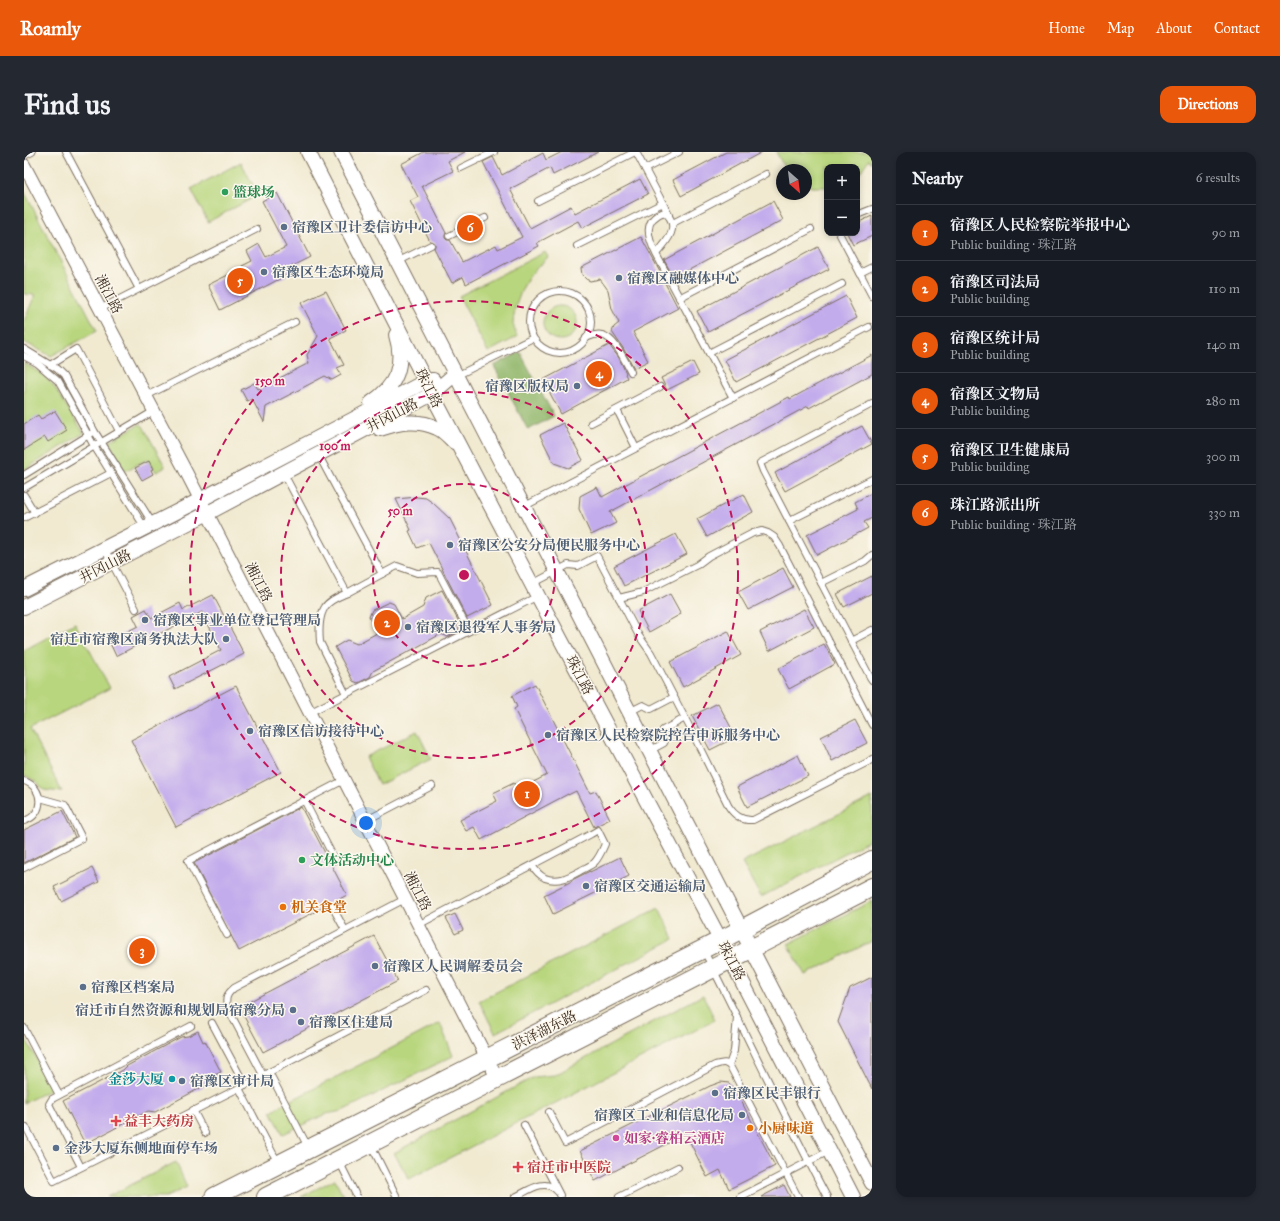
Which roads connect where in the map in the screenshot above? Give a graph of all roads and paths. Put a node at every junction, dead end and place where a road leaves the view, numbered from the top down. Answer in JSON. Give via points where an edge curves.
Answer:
{"nodes":[{"id":1,"x":32,"y":152,"type":"edge"},
{"id":2,"x":66,"y":152,"type":"edge"},
{"id":3,"x":308,"y":152,"type":"edge"},
{"id":4,"x":341,"y":152,"type":"edge"},
{"id":5,"x":494,"y":152,"type":"edge"},
{"id":6,"x":636,"y":152,"type":"edge"},
{"id":7,"x":679,"y":152,"type":"edge"},
{"id":8,"x":24,"y":156,"type":"edge"},
{"id":9,"x":24,"y":165,"type":"edge"},
{"id":10,"x":461,"y":168,"type":"dead end"},
{"id":11,"x":645,"y":169,"type":"junction"},
{"id":12,"x":766,"y":174,"type":"dead end"},
{"id":13,"x":538,"y":201,"type":"dead end"},
{"id":14,"x":663,"y":203,"type":"junction"},
{"id":15,"x":872,"y":209,"type":"edge"},
{"id":16,"x":860,"y":214,"type":"edge"},
{"id":17,"x":669,"y":216,"type":"junction"},
{"id":18,"x":485,"y":218,"type":"dead end"},
{"id":19,"x":673,"y":223,"type":"junction"},
{"id":20,"x":257,"y":229,"type":"dead end"},
{"id":21,"x":811,"y":229,"type":"dead end"},
{"id":22,"x":449,"y":236,"type":"dead end"},
{"id":23,"x":842,"y":236,"type":"edge"},
{"id":24,"x":431,"y":245,"type":"dead end"},
{"id":25,"x":578,"y":246,"type":"dead end"},
{"id":26,"x":656,"y":254,"type":"junction"},
{"id":27,"x":397,"y":262,"type":"junction"},
{"id":28,"x":872,"y":267,"type":"edge"},
{"id":29,"x":860,"y":273,"type":"junction"},
{"id":30,"x":842,"y":284,"type":"dead end"},
{"id":31,"x":139,"y":289,"type":"junction"},
{"id":32,"x":872,"y":296,"type":"edge"},
{"id":33,"x":679,"y":298,"type":"junction"},
{"id":34,"x":100,"y":308,"type":"junction"},
{"id":35,"x":390,"y":312,"type":"junction"},
{"id":36,"x":295,"y":322,"type":"dead end"},
{"id":37,"x":869,"y":327,"type":"dead end"},
{"id":38,"x":533,"y":338,"type":"junction"},
{"id":39,"x":586,"y":338,"type":"junction"},
{"id":40,"x":24,"y":349,"type":"edge"},
{"id":41,"x":709,"y":353,"type":"junction"},
{"id":42,"x":24,"y":356,"type":"edge"},
{"id":43,"x":50,"y":365,"type":"junction"},
{"id":44,"x":631,"y":372,"type":"dead end"},
{"id":45,"x":456,"y":375,"type":"junction"},
{"id":46,"x":660,"y":387,"type":"dead end"},
{"id":47,"x":429,"y":388,"type":"junction"},
{"id":48,"x":146,"y":396,"type":"junction"},
{"id":49,"x":733,"y":398,"type":"junction"},
{"id":50,"x":872,"y":404,"type":"edge"},
{"id":51,"x":616,"y":410,"type":"junction"},
{"id":52,"x":154,"y":411,"type":"junction"},
{"id":53,"x":591,"y":423,"type":"dead end"},
{"id":54,"x":119,"y":431,"type":"junction"},
{"id":55,"x":95,"y":432,"type":"junction"},
{"id":56,"x":89,"y":435,"type":"junction"},
{"id":57,"x":314,"y":440,"type":"junction"},
{"id":58,"x":101,"y":442,"type":"junction"},
{"id":59,"x":94,"y":446,"type":"junction"},
{"id":60,"x":636,"y":448,"type":"junction"},
{"id":61,"x":461,"y":449,"type":"junction"},
{"id":62,"x":321,"y":453,"type":"junction"},
{"id":63,"x":277,"y":460,"type":"junction"},
{"id":64,"x":284,"y":472,"type":"junction"},
{"id":65,"x":111,"y":473,"type":"junction"},
{"id":66,"x":24,"y":474,"type":"edge"},
{"id":67,"x":872,"y":479,"type":"edge"},
{"id":68,"x":24,"y":488,"type":"edge"},
{"id":69,"x":24,"y":495,"type":"edge"},
{"id":70,"x":200,"y":500,"type":"junction"},
{"id":71,"x":523,"y":507,"type":"junction"},
{"id":72,"x":34,"y":513,"type":"junction"},
{"id":73,"x":206,"y":514,"type":"junction"},
{"id":74,"x":24,"y":518,"type":"edge"},
{"id":75,"x":788,"y":521,"type":"junction"},
{"id":76,"x":149,"y":526,"type":"junction"},
{"id":77,"x":104,"y":548,"type":"junction"},
{"id":78,"x":872,"y":555,"type":"edge"},
{"id":79,"x":112,"y":562,"type":"junction"},
{"id":80,"x":556,"y":572,"type":"junction"},
{"id":81,"x":382,"y":574,"type":"junction"},
{"id":82,"x":821,"y":583,"type":"junction"},
{"id":83,"x":24,"y":589,"type":"edge"},
{"id":84,"x":535,"y":590,"type":"junction"},
{"id":85,"x":347,"y":593,"type":"junction"},
{"id":86,"x":619,"y":598,"type":"junction"},
{"id":87,"x":24,"y":607,"type":"edge"},
{"id":88,"x":136,"y":609,"type":"dead end"},
{"id":89,"x":872,"y":630,"type":"edge"},
{"id":90,"x":469,"y":631,"type":"junction"},
{"id":91,"x":851,"y":641,"type":"junction"},
{"id":92,"x":872,"y":680,"type":"edge"},
{"id":93,"x":346,"y":694,"type":"junction"},
{"id":94,"x":674,"y":697,"type":"junction"},
{"id":95,"x":629,"y":712,"type":"junction"},
{"id":96,"x":309,"y":713,"type":"junction"},
{"id":97,"x":685,"y":718,"type":"junction"},
{"id":98,"x":872,"y":725,"type":"edge"},
{"id":99,"x":649,"y":751,"type":"junction"},
{"id":100,"x":872,"y":759,"type":"edge"},
{"id":101,"x":344,"y":780,"type":"junction"},
{"id":102,"x":24,"y":781,"type":"edge"},
{"id":103,"x":432,"y":786,"type":"dead end"},
{"id":104,"x":40,"y":798,"type":"junction"},
{"id":105,"x":304,"y":800,"type":"junction"},
{"id":106,"x":365,"y":821,"type":"junction"},
{"id":107,"x":24,"y":822,"type":"edge"},
{"id":108,"x":335,"y":860,"type":"dead end"},
{"id":109,"x":872,"y":860,"type":"edge"},
{"id":110,"x":532,"y":865,"type":"junction"},
{"id":111,"x":24,"y":868,"type":"edge"},
{"id":112,"x":872,"y":887,"type":"edge"},
{"id":113,"x":404,"y":899,"type":"junction"},
{"id":114,"x":332,"y":906,"type":"dead end"},
{"id":115,"x":418,"y":925,"type":"junction"},
{"id":116,"x":741,"y":929,"type":"junction"},
{"id":117,"x":345,"y":930,"type":"junction"},
{"id":118,"x":227,"y":935,"type":"dead end"},
{"id":119,"x":721,"y":940,"type":"junction"},
{"id":120,"x":703,"y":949,"type":"junction"},
{"id":121,"x":751,"y":950,"type":"junction"},
{"id":122,"x":731,"y":960,"type":"junction"},
{"id":123,"x":713,"y":969,"type":"junction"},
{"id":124,"x":426,"y":990,"type":"dead end"},
{"id":125,"x":737,"y":1015,"type":"junction"},
{"id":126,"x":212,"y":1023,"type":"dead end"},
{"id":127,"x":191,"y":1026,"type":"dead end"},
{"id":128,"x":24,"y":1028,"type":"edge"},
{"id":129,"x":486,"y":1059,"type":"junction"},
{"id":130,"x":729,"y":1065,"type":"junction"},
{"id":131,"x":266,"y":1074,"type":"junction"},
{"id":132,"x":497,"y":1078,"type":"junction"},
{"id":133,"x":242,"y":1086,"type":"junction"},
{"id":134,"x":59,"y":1095,"type":"junction"},
{"id":135,"x":193,"y":1110,"type":"junction"},
{"id":136,"x":549,"y":1112,"type":"dead end"},
{"id":137,"x":524,"y":1125,"type":"dead end"},
{"id":138,"x":26,"y":1127,"type":"dead end"},
{"id":139,"x":205,"y":1133,"type":"dead end"},
{"id":140,"x":370,"y":1143,"type":"junction"},
{"id":141,"x":309,"y":1149,"type":"junction"},
{"id":142,"x":829,"y":1151,"type":"junction"},
{"id":143,"x":338,"y":1160,"type":"junction"},
{"id":144,"x":808,"y":1162,"type":"junction"},
{"id":145,"x":279,"y":1164,"type":"junction"},
{"id":146,"x":81,"y":1167,"type":"junction"},
{"id":147,"x":678,"y":1167,"type":"dead end"},
{"id":148,"x":786,"y":1173,"type":"junction"},
{"id":149,"x":872,"y":1183,"type":"edge"},
{"id":150,"x":561,"y":1196,"type":"edge"},
{"id":151,"x":214,"y":1197,"type":"edge"},
{"id":152,"x":266,"y":1197,"type":"edge"},
{"id":153,"x":357,"y":1197,"type":"edge"},
{"id":154,"x":397,"y":1197,"type":"edge"},
{"id":155,"x":515,"y":1197,"type":"edge"},
{"id":156,"x":619,"y":1197,"type":"edge"},
{"id":157,"x":740,"y":1197,"type":"edge"},
{"id":158,"x":798,"y":1197,"type":"edge"},
{"id":159,"x":827,"y":1197,"type":"edge"},
{"id":160,"x":853,"y":1197,"type":"edge"}],
"edges":[{"from":1,"to":8,"type":"lane"},
{"from":2,"to":31,"type":"lane"},
{"from":3,"to":35,"type":"street","name":"珠江路"},
{"from":4,"to":27,"type":"street","name":"珠江路"},
{"from":5,"to":10,"type":"lane"},
{"from":6,"to":11,"type":"lane"},
{"from":6,"to":13,"type":"lane"},
{"from":7,"to":11,"type":"lane"},
{"from":9,"to":34,"type":"street","name":"湘江路"},
{"from":11,"to":14,"type":"lane"},
{"from":12,"to":19,"type":"lane"},
{"from":14,"to":17,"type":"lane"},
{"from":14,"to":25,"type":"lane"},
{"from":15,"to":16,"type":"lane"},
{"from":17,"to":19,"type":"lane"},
{"from":17,"to":26,"type":"lane","via":[[664,212],[657,214],[648,230],[650,243]]},
{"from":18,"to":22,"type":"lane"},
{"from":19,"to":26,"type":"lane","via":[[672,232],[666,243]]},
{"from":20,"to":31,"type":"lane"},
{"from":21,"to":33,"type":"lane"},
{"from":23,"to":29,"type":"lane"},
{"from":24,"to":27,"type":"lane"},
{"from":26,"to":33,"type":"lane"},
{"from":27,"to":45,"type":"street","name":"珠江路"},
{"from":28,"to":29,"type":"lane"},
{"from":29,"to":32,"type":"lane"},
{"from":30,"to":41,"type":"lane"},
{"from":31,"to":34,"type":"lane"},
{"from":33,"to":41,"type":"lane"},
{"from":34,"to":48,"type":"street","name":"湘江路"},
{"from":35,"to":47,"type":"street","name":"珠江路"},
{"from":35,"to":57,"type":"street","via":[[400,348],[398,371],[393,383],[374,401]]},
{"from":36,"to":48,"type":"lane"},
{"from":37,"to":49,"type":"lane"},
{"from":38,"to":39,"type":"lane","via":[[546,350],[564,353],[573,350]]},
{"from":38,"to":39,"type":"lane","via":[[529,319],[532,309],[545,295],[555,292],[574,295],[588,309],[590,329]]},
{"from":38,"to":45,"type":"lane"},
{"from":39,"to":44,"type":"lane","via":[[596,334],[603,335],[621,354]]},
{"from":40,"to":43,"type":"lane"},
{"from":41,"to":49,"type":"lane"},
{"from":42,"to":56,"type":"lane","via":[[37,363],[58,381]]},
{"from":43,"to":54,"type":"lane","via":[[76,349]]},
{"from":43,"to":55,"type":"lane","via":[[64,376]]},
{"from":45,"to":47,"type":"street","name":"井冈山路"},
{"from":45,"to":71,"type":"street","name":"珠江路"},
{"from":46,"to":51,"type":"lane"},
{"from":47,"to":57,"type":"street","name":"井冈山路"},
{"from":47,"to":61,"type":"street","name":"珠江路"},
{"from":47,"to":62,"type":"street","name":"井冈山路"},
{"from":48,"to":52,"type":"street","name":"湘江路"},
{"from":49,"to":60,"type":"lane"},
{"from":50,"to":75,"type":"lane","via":[[760,463]]},
{"from":51,"to":53,"type":"lane"},
{"from":51,"to":60,"type":"lane"},
{"from":52,"to":54,"type":"lane"},
{"from":52,"to":70,"type":"street","name":"湘江路"},
{"from":54,"to":58,"type":"lane"},
{"from":55,"to":56,"type":"lane"},
{"from":55,"to":58,"type":"lane"},
{"from":56,"to":59,"type":"lane"},
{"from":56,"to":66,"type":"lane"},
{"from":57,"to":62,"type":"lane"},
{"from":57,"to":63,"type":"street","name":"井冈山路"},
{"from":58,"to":59,"type":"lane"},
{"from":58,"to":76,"type":"lane"},
{"from":59,"to":65,"type":"lane"},
{"from":59,"to":68,"type":"lane"},
{"from":60,"to":71,"type":"lane"},
{"from":61,"to":62,"type":"street","via":[[438,428],[406,422],[396,423]]},
{"from":61,"to":84,"type":"street","name":"珠江路"},
{"from":62,"to":64,"type":"street","name":"井冈山路"},
{"from":62,"to":81,"type":"lane"},
{"from":63,"to":64,"type":"lane"},
{"from":63,"to":70,"type":"street","name":"井冈山路"},
{"from":64,"to":73,"type":"street","name":"井冈山路"},
{"from":64,"to":85,"type":"lane"},
{"from":65,"to":72,"type":"lane"},
{"from":65,"to":76,"type":"lane"},
{"from":67,"to":75,"type":"lane"},
{"from":69,"to":72,"type":"lane"},
{"from":70,"to":73,"type":"street","name":"湘江路"},
{"from":70,"to":76,"type":"street","name":"井冈山路"},
{"from":71,"to":80,"type":"street","name":"珠江路"},
{"from":72,"to":74,"type":"lane"},
{"from":73,"to":79,"type":"street","name":"井冈山路"},
{"from":73,"to":96,"type":"street","name":"湘江路"},
{"from":75,"to":82,"type":"lane"},
{"from":76,"to":77,"type":"street","name":"井冈山路"},
{"from":77,"to":79,"type":"lane"},
{"from":77,"to":83,"type":"street","name":"井冈山路"},
{"from":78,"to":82,"type":"lane"},
{"from":79,"to":87,"type":"street","name":"井冈山路"},
{"from":79,"to":88,"type":"lane"},
{"from":80,"to":84,"type":"lane"},
{"from":80,"to":86,"type":"lane","via":[[568,565],[578,566],[597,556]]},
{"from":80,"to":95,"type":"street","name":"珠江路"},
{"from":81,"to":85,"type":"lane"},
{"from":81,"to":90,"type":"lane","via":[[397,566],[417,573],[438,572]]},
{"from":82,"to":91,"type":"lane"},
{"from":84,"to":90,"type":"lane"},
{"from":84,"to":119,"type":"street","name":"珠江路"},
{"from":85,"to":93,"type":"lane","via":[[325,606],[321,616],[320,634],[320,642]]},
{"from":86,"to":94,"type":"lane"},
{"from":86,"to":98,"type":"lane","via":[[644,592],[754,533],[768,533],[780,546]]},
{"from":89,"to":91,"type":"lane"},
{"from":90,"to":93,"type":"lane"},
{"from":91,"to":92,"type":"lane"},
{"from":93,"to":96,"type":"lane"},
{"from":94,"to":95,"type":"lane","via":[[651,709],[643,705]]},
{"from":94,"to":97,"type":"lane"},
{"from":95,"to":99,"type":"street","name":"珠江路"},
{"from":96,"to":101,"type":"street","name":"湘江路"},
{"from":97,"to":99,"type":"lane","via":[[663,730],[664,743]]},
{"from":97,"to":100,"type":"lane","via":[[728,807],[745,820],[753,820]]},
{"from":99,"to":116,"type":"street","name":"珠江路"},
{"from":101,"to":105,"type":"lane"},
{"from":101,"to":106,"type":"street","name":"湘江路"},
{"from":102,"to":104,"type":"lane","via":[[34,786]]},
{"from":103,"to":106,"type":"lane"},
{"from":104,"to":107,"type":"lane","via":[[37,812]]},
{"from":104,"to":111,"type":"lane","via":[[65,805],[82,838]]},
{"from":105,"to":108,"type":"lane"},
{"from":105,"to":118,"type":"lane","via":[[188,861]]},
{"from":106,"to":113,"type":"street","name":"湘江路"},
{"from":109,"to":116,"type":"main road","name":"洪泽湖东路"},
{"from":110,"to":110,"type":"lane","via":[[544,878],[566,878],[591,866],[602,853],[605,844],[598,830]]},
{"from":110,"to":115,"type":"lane"},
{"from":112,"to":121,"type":"main road","name":"洪泽湖东路"},
{"from":113,"to":115,"type":"street","name":"湘江路"},
{"from":113,"to":117,"type":"lane"},
{"from":114,"to":117,"type":"lane"},
{"from":115,"to":129,"type":"street","name":"湘江路"},
{"from":116,"to":119,"type":"main road","name":"洪泽湖东路"},
{"from":116,"to":121,"type":"street","name":"珠江路"},
{"from":117,"to":131,"type":"lane","via":[[228,993],[226,1007]]},
{"from":119,"to":120,"type":"main road","name":"洪泽湖东路"},
{"from":119,"to":122,"type":"street","name":"珠江路"},
{"from":120,"to":123,"type":"lane"},
{"from":120,"to":129,"type":"main road","name":"洪泽湖东路"},
{"from":121,"to":122,"type":"main road","name":"洪泽湖东路"},
{"from":121,"to":149,"type":"street","name":"珠江路"},
{"from":122,"to":123,"type":"main road","name":"洪泽湖东路"},
{"from":122,"to":142,"type":"street","name":"珠江路"},
{"from":123,"to":125,"type":"lane"},
{"from":123,"to":132,"type":"main road","name":"洪泽湖东路"},
{"from":124,"to":131,"type":"lane"},
{"from":125,"to":130,"type":"lane","via":[[734,1051]]},
{"from":125,"to":144,"type":"lane"},
{"from":126,"to":133,"type":"lane"},
{"from":127,"to":134,"type":"lane"},
{"from":128,"to":134,"type":"lane"},
{"from":129,"to":132,"type":"street","name":"湘江路"},
{"from":129,"to":141,"type":"main road","name":"洪泽湖东路"},
{"from":130,"to":136,"type":"lane","via":[[715,1065],[565,1142]]},
{"from":130,"to":148,"type":"lane"},
{"from":131,"to":133,"type":"lane"},
{"from":131,"to":141,"type":"lane"},
{"from":132,"to":140,"type":"main road","name":"洪泽湖东路"},
{"from":133,"to":135,"type":"lane"},
{"from":133,"to":145,"type":"lane"},
{"from":134,"to":146,"type":"lane","via":[[52,1098],[49,1104]]},
{"from":135,"to":139,"type":"lane"},
{"from":135,"to":146,"type":"lane"},
{"from":137,"to":150,"type":"lane"},
{"from":138,"to":146,"type":"lane","via":[[54,1181]]},
{"from":140,"to":143,"type":"main road","name":"洪泽湖东路"},
{"from":140,"to":154,"type":"lane"},
{"from":141,"to":145,"type":"main road","name":"洪泽湖东路"},
{"from":142,"to":144,"type":"lane"},
{"from":142,"to":160,"type":"street","name":"珠江路"},
{"from":143,"to":152,"type":"main road","name":"洪泽湖东路"},
{"from":143,"to":153,"type":"lane"},
{"from":144,"to":148,"type":"lane"},
{"from":144,"to":159,"type":"lane"},
{"from":145,"to":151,"type":"main road","name":"洪泽湖东路"},
{"from":147,"to":156,"type":"lane"},
{"from":148,"to":157,"type":"lane"},
{"from":148,"to":158,"type":"lane"},
{"from":150,"to":155,"type":"lane","via":[[548,1184],[540,1184]]}]}
